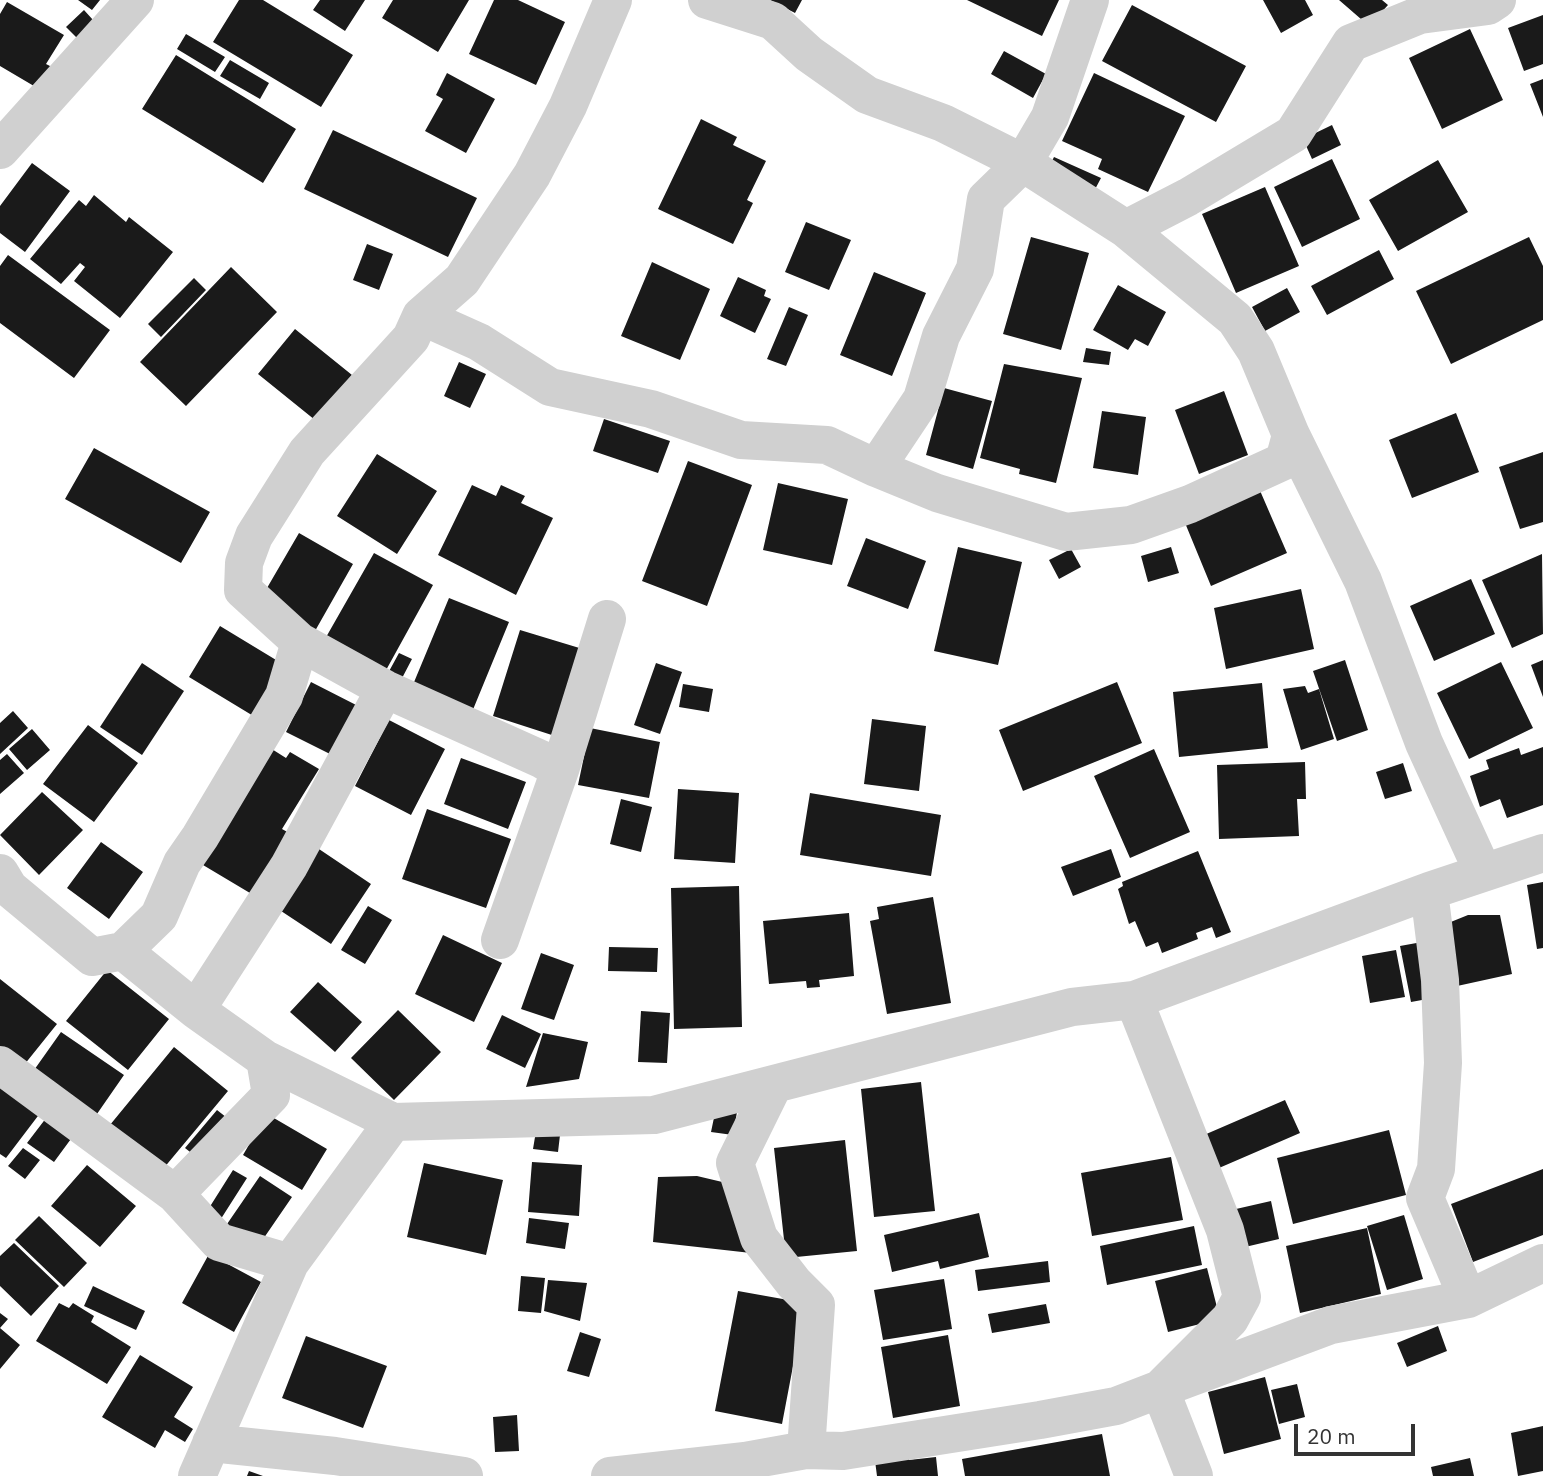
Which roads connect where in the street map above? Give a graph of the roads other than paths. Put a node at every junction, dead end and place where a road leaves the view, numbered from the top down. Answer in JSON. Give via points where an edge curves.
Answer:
{"nodes":[{"id":1,"x":135,"y":0,"type":"edge"},
{"id":2,"x":613,"y":0,"type":"edge"},
{"id":3,"x":709,"y":0,"type":"edge"},
{"id":4,"x":1090,"y":0,"type":"edge"},
{"id":5,"x":1497,"y":0,"type":"edge"},
{"id":6,"x":1412,"y":7,"type":"edge"},
{"id":7,"x":0,"y":150,"type":"edge"},
{"id":8,"x":1023,"y":163,"type":"junction"},
{"id":9,"x":1126,"y":229,"type":"junction"},
{"id":10,"x":421,"y":316,"type":"junction"},
{"id":11,"x":1291,"y":435,"type":"junction"},
{"id":12,"x":876,"y":468,"type":"junction"},
{"id":13,"x":607,"y":619,"type":"dead end"},
{"id":14,"x":300,"y":642,"type":"junction"},
{"id":15,"x":385,"y":689,"type":"junction"},
{"id":16,"x":560,"y":770,"type":"junction"},
{"id":17,"x":1543,"y":853,"type":"edge"},
{"id":18,"x":1483,"y":872,"type":"junction"},
{"id":19,"x":3,"y":889,"type":"edge"},
{"id":20,"x":1429,"y":891,"type":"junction"},
{"id":21,"x":500,"y":940,"type":"dead end"},
{"id":22,"x":108,"y":953,"type":"junction"},
{"id":23,"x":1134,"y":1000,"type":"junction"},
{"id":24,"x":196,"y":1010,"type":"junction"},
{"id":25,"x":265,"y":1059,"type":"junction"},
{"id":26,"x":0,"y":1065,"type":"edge"},
{"id":27,"x":774,"y":1084,"type":"junction"},
{"id":28,"x":393,"y":1122,"type":"junction"},
{"id":29,"x":176,"y":1194,"type":"junction"},
{"id":30,"x":290,"y":1263,"type":"junction"},
{"id":31,"x":1543,"y":1263,"type":"edge"},
{"id":32,"x":1468,"y":1299,"type":"junction"},
{"id":33,"x":1160,"y":1388,"type":"junction"},
{"id":34,"x":806,"y":1450,"type":"junction"},
{"id":35,"x":204,"y":1460,"type":"edge"},
{"id":36,"x":746,"y":1469,"type":"edge"},
{"id":37,"x":464,"y":1476,"type":"edge"},
{"id":38,"x":610,"y":1476,"type":"edge"},
{"id":39,"x":1194,"y":1476,"type":"edge"}],
"edges":[{"from":1,"to":7,"type":"street"},
{"from":2,"to":10,"type":"street","via":[[568,106],[532,175],[462,280]]},
{"from":3,"to":8,"type":"street","via":[[773,21],[809,54],[867,95],[943,123]]},
{"from":4,"to":8,"type":"street","via":[[1050,117]]},
{"from":5,"to":6,"type":"street","via":[[1488,6]]},
{"from":6,"to":9,"type":"street","via":[[1351,43],[1293,134]]},
{"from":8,"to":9,"type":"street"},
{"from":8,"to":12,"type":"street","via":[[986,199],[975,269],[941,336],[922,399]]},
{"from":9,"to":11,"type":"street","via":[[1235,320],[1256,351]]},
{"from":10,"to":12,"type":"street","via":[[479,342],[550,387],[651,409],[741,440],[827,445]]},
{"from":10,"to":14,"type":"street","via":[[411,338],[307,452],[254,536],[244,564],[243,590]]},
{"from":11,"to":12,"type":"street","via":[[1284,461],[1190,504],[1130,525],[1066,532],[937,493]]},
{"from":11,"to":18,"type":"street","via":[[1363,581],[1424,743]]},
{"from":13,"to":16,"type":"street"},
{"from":14,"to":15,"type":"street"},
{"from":14,"to":22,"type":"street","via":[[284,696],[181,863],[159,916]]},
{"from":15,"to":16,"type":"street"},
{"from":15,"to":24,"type":"street","via":[[289,866]]},
{"from":16,"to":21,"type":"street"},
{"from":17,"to":18,"type":"street"},
{"from":18,"to":20,"type":"street"},
{"from":19,"to":22,"type":"street"},
{"from":20,"to":23,"type":"street"},
{"from":20,"to":32,"type":"street","via":[[1440,980],[1443,1063],[1436,1170],[1425,1198]]},
{"from":22,"to":24,"type":"street"},
{"from":23,"to":27,"type":"street","via":[[1072,1007]]},
{"from":23,"to":33,"type":"street","via":[[1225,1230],[1242,1297],[1230,1319]]},
{"from":24,"to":25,"type":"street"},
{"from":25,"to":28,"type":"street"},
{"from":25,"to":29,"type":"street","via":[[271,1095]]},
{"from":26,"to":29,"type":"street"},
{"from":27,"to":28,"type":"street","via":[[654,1115]]},
{"from":27,"to":34,"type":"street","via":[[736,1163],[759,1238],[816,1305]]},
{"from":28,"to":30,"type":"street"},
{"from":29,"to":30,"type":"street","via":[[219,1242]]},
{"from":30,"to":35,"type":"street"},
{"from":31,"to":32,"type":"street"},
{"from":32,"to":33,"type":"street","via":[[1331,1325]]},
{"from":33,"to":34,"type":"street","via":[[1116,1406],[1040,1420],[843,1451]]},
{"from":33,"to":39,"type":"street"},
{"from":34,"to":36,"type":"street"},
{"from":35,"to":37,"type":"street","via":[[335,1456]]},
{"from":36,"to":38,"type":"street"}]}
